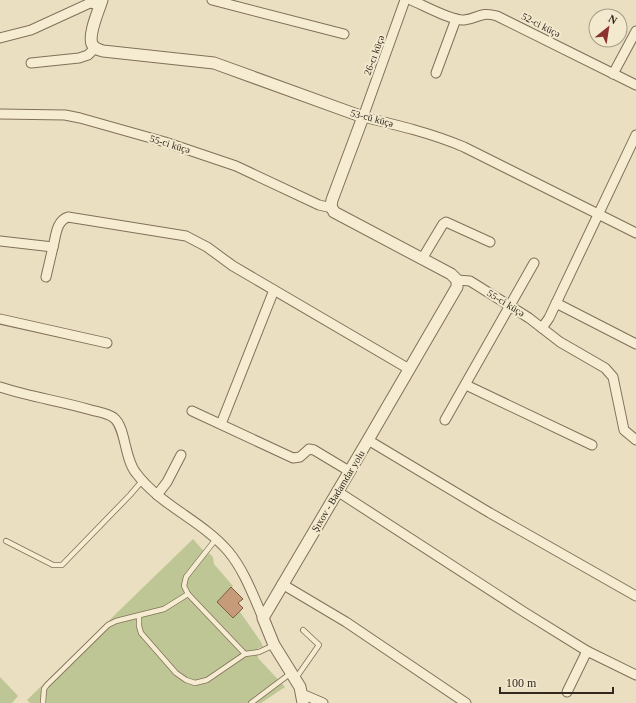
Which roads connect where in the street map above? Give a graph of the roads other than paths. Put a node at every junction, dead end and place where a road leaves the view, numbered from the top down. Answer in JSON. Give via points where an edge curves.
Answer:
{"nodes":[{"id":1,"x":212,"y":0,"type":"edge"},
{"id":2,"x":405,"y":0,"type":"edge"},
{"id":3,"x":410,"y":0,"type":"edge"},
{"id":4,"x":102,"y":2,"type":"edge"},
{"id":5,"x":456,"y":19,"type":"junction"},
{"id":6,"x":636,"y":31,"type":"edge"},
{"id":7,"x":344,"y":34,"type":"dead end"},
{"id":8,"x":0,"y":38,"type":"edge"},
{"id":9,"x":95,"y":48,"type":"junction"},
{"id":10,"x":31,"y":63,"type":"dead end"},
{"id":11,"x":436,"y":73,"type":"dead end"},
{"id":12,"x":613,"y":74,"type":"junction"},
{"id":13,"x":636,"y":85,"type":"edge"},
{"id":14,"x":0,"y":114,"type":"edge"},
{"id":15,"x":363,"y":117,"type":"junction"},
{"id":16,"x":636,"y":135,"type":"edge"},
{"id":17,"x":332,"y":208,"type":"junction"},
{"id":18,"x":599,"y":214,"type":"junction"},
{"id":19,"x":636,"y":233,"type":"edge"},
{"id":20,"x":0,"y":241,"type":"edge"},
{"id":21,"x":490,"y":242,"type":"dead end"},
{"id":22,"x":53,"y":246,"type":"junction"},
{"id":23,"x":422,"y":259,"type":"junction"},
{"id":24,"x":534,"y":262,"type":"dead end"},
{"id":25,"x":46,"y":277,"type":"dead end"},
{"id":26,"x":457,"y":280,"type":"junction"},
{"id":27,"x":274,"y":290,"type":"junction"},
{"id":28,"x":556,"y":303,"type":"junction"},
{"id":29,"x":510,"y":306,"type":"junction"},
{"id":30,"x":0,"y":319,"type":"edge"},
{"id":31,"x":542,"y":328,"type":"junction"},
{"id":32,"x":107,"y":343,"type":"dead end"},
{"id":33,"x":636,"y":344,"type":"edge"},
{"id":34,"x":409,"y":369,"type":"junction"},
{"id":35,"x":466,"y":385,"type":"junction"},
{"id":36,"x":0,"y":387,"type":"edge"},
{"id":37,"x":192,"y":412,"type":"dead end"},
{"id":38,"x":445,"y":420,"type":"dead end"},
{"id":39,"x":221,"y":424,"type":"junction"},
{"id":40,"x":368,"y":440,"type":"junction"},
{"id":41,"x":636,"y":440,"type":"edge"},
{"id":42,"x":592,"y":445,"type":"dead end"},
{"id":43,"x":181,"y":455,"type":"dead end"},
{"id":44,"x":349,"y":471,"type":"junction"},
{"id":45,"x":142,"y":481,"type":"junction"},
{"id":46,"x":338,"y":490,"type":"junction"},
{"id":47,"x":157,"y":495,"type":"junction"},
{"id":48,"x":216,"y":539,"type":"junction"},
{"id":49,"x":6,"y":541,"type":"dead end"},
{"id":50,"x":282,"y":584,"type":"junction"},
{"id":51,"x":188,"y":594,"type":"junction"},
{"id":52,"x":636,"y":596,"type":"edge"},
{"id":53,"x":139,"y":616,"type":"junction"},
{"id":54,"x":263,"y":618,"type":"junction"},
{"id":55,"x":303,"y":630,"type":"dead end"},
{"id":56,"x":274,"y":645,"type":"junction"},
{"id":57,"x":587,"y":651,"type":"junction"},
{"id":58,"x":245,"y":654,"type":"junction"},
{"id":59,"x":294,"y":675,"type":"junction"},
{"id":60,"x":636,"y":675,"type":"edge"},
{"id":61,"x":567,"y":692,"type":"dead end"},
{"id":62,"x":303,"y":699,"type":"edge"},
{"id":63,"x":43,"y":703,"type":"edge"},
{"id":64,"x":251,"y":703,"type":"edge"},
{"id":65,"x":323,"y":703,"type":"edge"},
{"id":66,"x":466,"y":703,"type":"edge"}],
"edges":[{"from":1,"to":7,"type":"street"},
{"from":2,"to":15,"type":"street","name":"26-cı küçə"},
{"from":3,"to":5,"type":"street"},
{"from":4,"to":8,"type":"street","via":[[90,4],[31,30]]},
{"from":4,"to":9,"type":"street","via":[[91,35]]},
{"from":5,"to":11,"type":"street"},
{"from":5,"to":12,"type":"street","name":"52-ci küçə","via":[[468,19],[482,14],[497,16]]},
{"from":6,"to":12,"type":"street"},
{"from":9,"to":10,"type":"street","via":[[88,55],[79,58]]},
{"from":9,"to":15,"type":"street","name":"53-cü küçə","via":[[103,51],[214,62]]},
{"from":12,"to":13,"type":"street","name":"52-ci küçə"},
{"from":14,"to":17,"type":"street","name":"55-ci küçə","via":[[53,114],[73,117],[166,142],[236,166],[319,205]]},
{"from":15,"to":17,"type":"street","via":[[332,200]]},
{"from":15,"to":18,"type":"street","name":"53-cü küçə","via":[[448,140]]},
{"from":16,"to":18,"type":"street"},
{"from":17,"to":23,"type":"street","name":"55-ci küçə","via":[[339,216]]},
{"from":18,"to":19,"type":"street","name":"53-cü küçə"},
{"from":18,"to":28,"type":"street"},
{"from":20,"to":22,"type":"street"},
{"from":21,"to":23,"type":"street","via":[[446,222]]},
{"from":22,"to":25,"type":"street"},
{"from":22,"to":27,"type":"street","via":[[59,224],[62,219],[68,218],[186,236]]},
{"from":23,"to":26,"type":"street","name":"55-ci küçə"},
{"from":24,"to":29,"type":"street"},
{"from":26,"to":29,"type":"street","name":"55-ci küçə","via":[[470,281]]},
{"from":26,"to":34,"type":"street","name":"Şıxov - Badamdar yolu","via":[[457,287]]},
{"from":27,"to":34,"type":"street"},
{"from":27,"to":39,"type":"street"},
{"from":28,"to":31,"type":"street"},
{"from":28,"to":33,"type":"street"},
{"from":29,"to":31,"type":"street","name":"55-ci küçə"},
{"from":29,"to":35,"type":"street"},
{"from":30,"to":32,"type":"street"},
{"from":31,"to":41,"type":"street","name":"55-ci küçə","via":[[609,372],[613,377],[624,430]]},
{"from":34,"to":40,"type":"street","name":"Şıxov - Badamdar yolu"},
{"from":35,"to":38,"type":"street"},
{"from":35,"to":42,"type":"street"},
{"from":36,"to":45,"type":"street","via":[[114,418],[122,431],[130,465]]},
{"from":37,"to":39,"type":"street"},
{"from":39,"to":44,"type":"street","via":[[293,458],[300,457],[309,449],[314,450]]},
{"from":40,"to":44,"type":"street","name":"Şıxov - Badamdar yolu"},
{"from":40,"to":52,"type":"street"},
{"from":43,"to":47,"type":"street","via":[[168,482]]},
{"from":44,"to":46,"type":"street","name":"Şıxov - Badamdar yolu"},
{"from":45,"to":47,"type":"street"},
{"from":45,"to":49,"type":"lane","via":[[62,565],[53,565]]},
{"from":46,"to":50,"type":"street","name":"Şıxov - Badamdar yolu"},
{"from":46,"to":57,"type":"street"},
{"from":47,"to":48,"type":"street"},
{"from":48,"to":51,"type":"lane","via":[[186,577],[184,586]]},
{"from":48,"to":54,"type":"street","via":[[237,563]]},
{"from":50,"to":54,"type":"street","name":"Şıxov - Badamdar yolu"},
{"from":50,"to":66,"type":"street","via":[[346,622]]},
{"from":51,"to":53,"type":"lane","via":[[164,609]]},
{"from":51,"to":58,"type":"lane"},
{"from":53,"to":58,"type":"lane","via":[[141,633],[176,673],[186,680],[196,683],[207,680]]},
{"from":53,"to":63,"type":"lane","via":[[108,625],[46,685]]},
{"from":54,"to":56,"type":"street"},
{"from":55,"to":59,"type":"lane","via":[[319,645]]},
{"from":56,"to":58,"type":"lane","via":[[259,652]]},
{"from":56,"to":59,"type":"street"},
{"from":57,"to":60,"type":"street"},
{"from":57,"to":61,"type":"street"},
{"from":59,"to":62,"type":"street"},
{"from":59,"to":64,"type":"lane"},
{"from":62,"to":65,"type":"street"}]}
